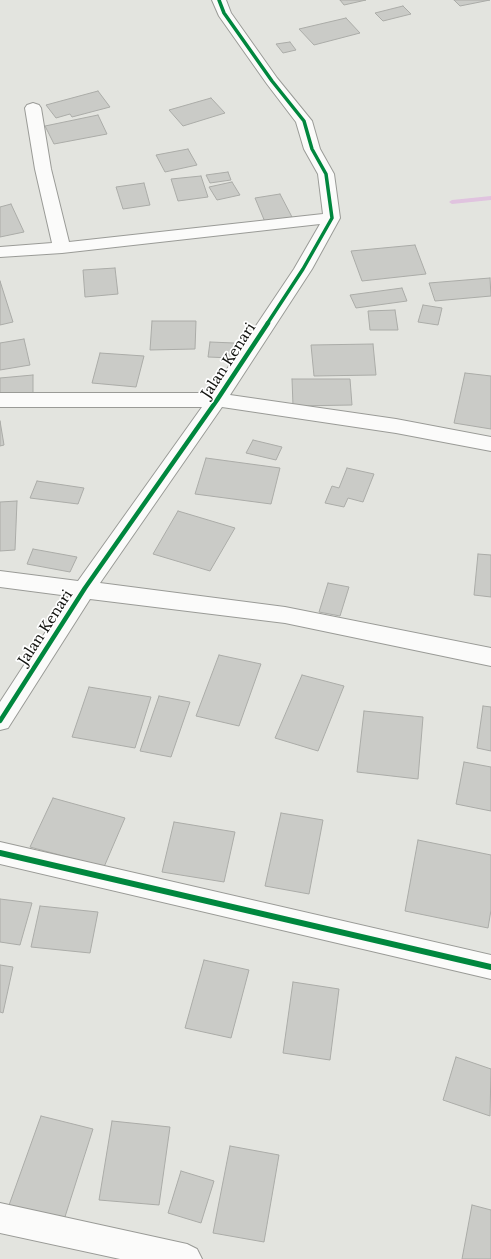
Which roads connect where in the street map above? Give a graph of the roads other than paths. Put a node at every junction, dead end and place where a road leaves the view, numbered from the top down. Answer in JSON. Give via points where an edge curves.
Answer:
{"nodes":[{"id":1,"x":219,"y":0,"type":"edge"},
{"id":2,"x":33,"y":108,"type":"dead end"},
{"id":3,"x":332,"y":218,"type":"junction"},
{"id":4,"x":62,"y":248,"type":"junction"},
{"id":5,"x":0,"y":252,"type":"edge"},
{"id":6,"x":0,"y":400,"type":"edge"},
{"id":7,"x":217,"y":400,"type":"junction"},
{"id":8,"x":491,"y":444,"type":"edge"},
{"id":9,"x":0,"y":579,"type":"edge"},
{"id":10,"x":85,"y":588,"type":"junction"},
{"id":11,"x":491,"y":657,"type":"edge"},
{"id":12,"x":0,"y":721,"type":"edge"},
{"id":13,"x":0,"y":854,"type":"edge"},
{"id":14,"x":491,"y":967,"type":"edge"},
{"id":15,"x":0,"y":1218,"type":"edge"},
{"id":16,"x":187,"y":1259,"type":"edge"}],
"edges":[{"from":1,"to":3,"type":"street","via":[[224,13],[263,69],[304,121],[312,149],[326,174]]},
{"from":2,"to":4,"type":"street","via":[[43,169]]},
{"from":3,"to":4,"type":"street"},
{"from":3,"to":7,"type":"street","name":"Jalan Kenari","via":[[303,269]]},
{"from":4,"to":5,"type":"street"},
{"from":6,"to":7,"type":"street"},
{"from":7,"to":8,"type":"street","via":[[396,426]]},
{"from":7,"to":10,"type":"street","name":"Jalan Kenari"},
{"from":9,"to":10,"type":"street"},
{"from":10,"to":11,"type":"street","via":[[285,615]]},
{"from":10,"to":12,"type":"street","name":"Jalan Kenari"},
{"from":13,"to":14,"type":"street"},
{"from":15,"to":16,"type":"street"}]}
